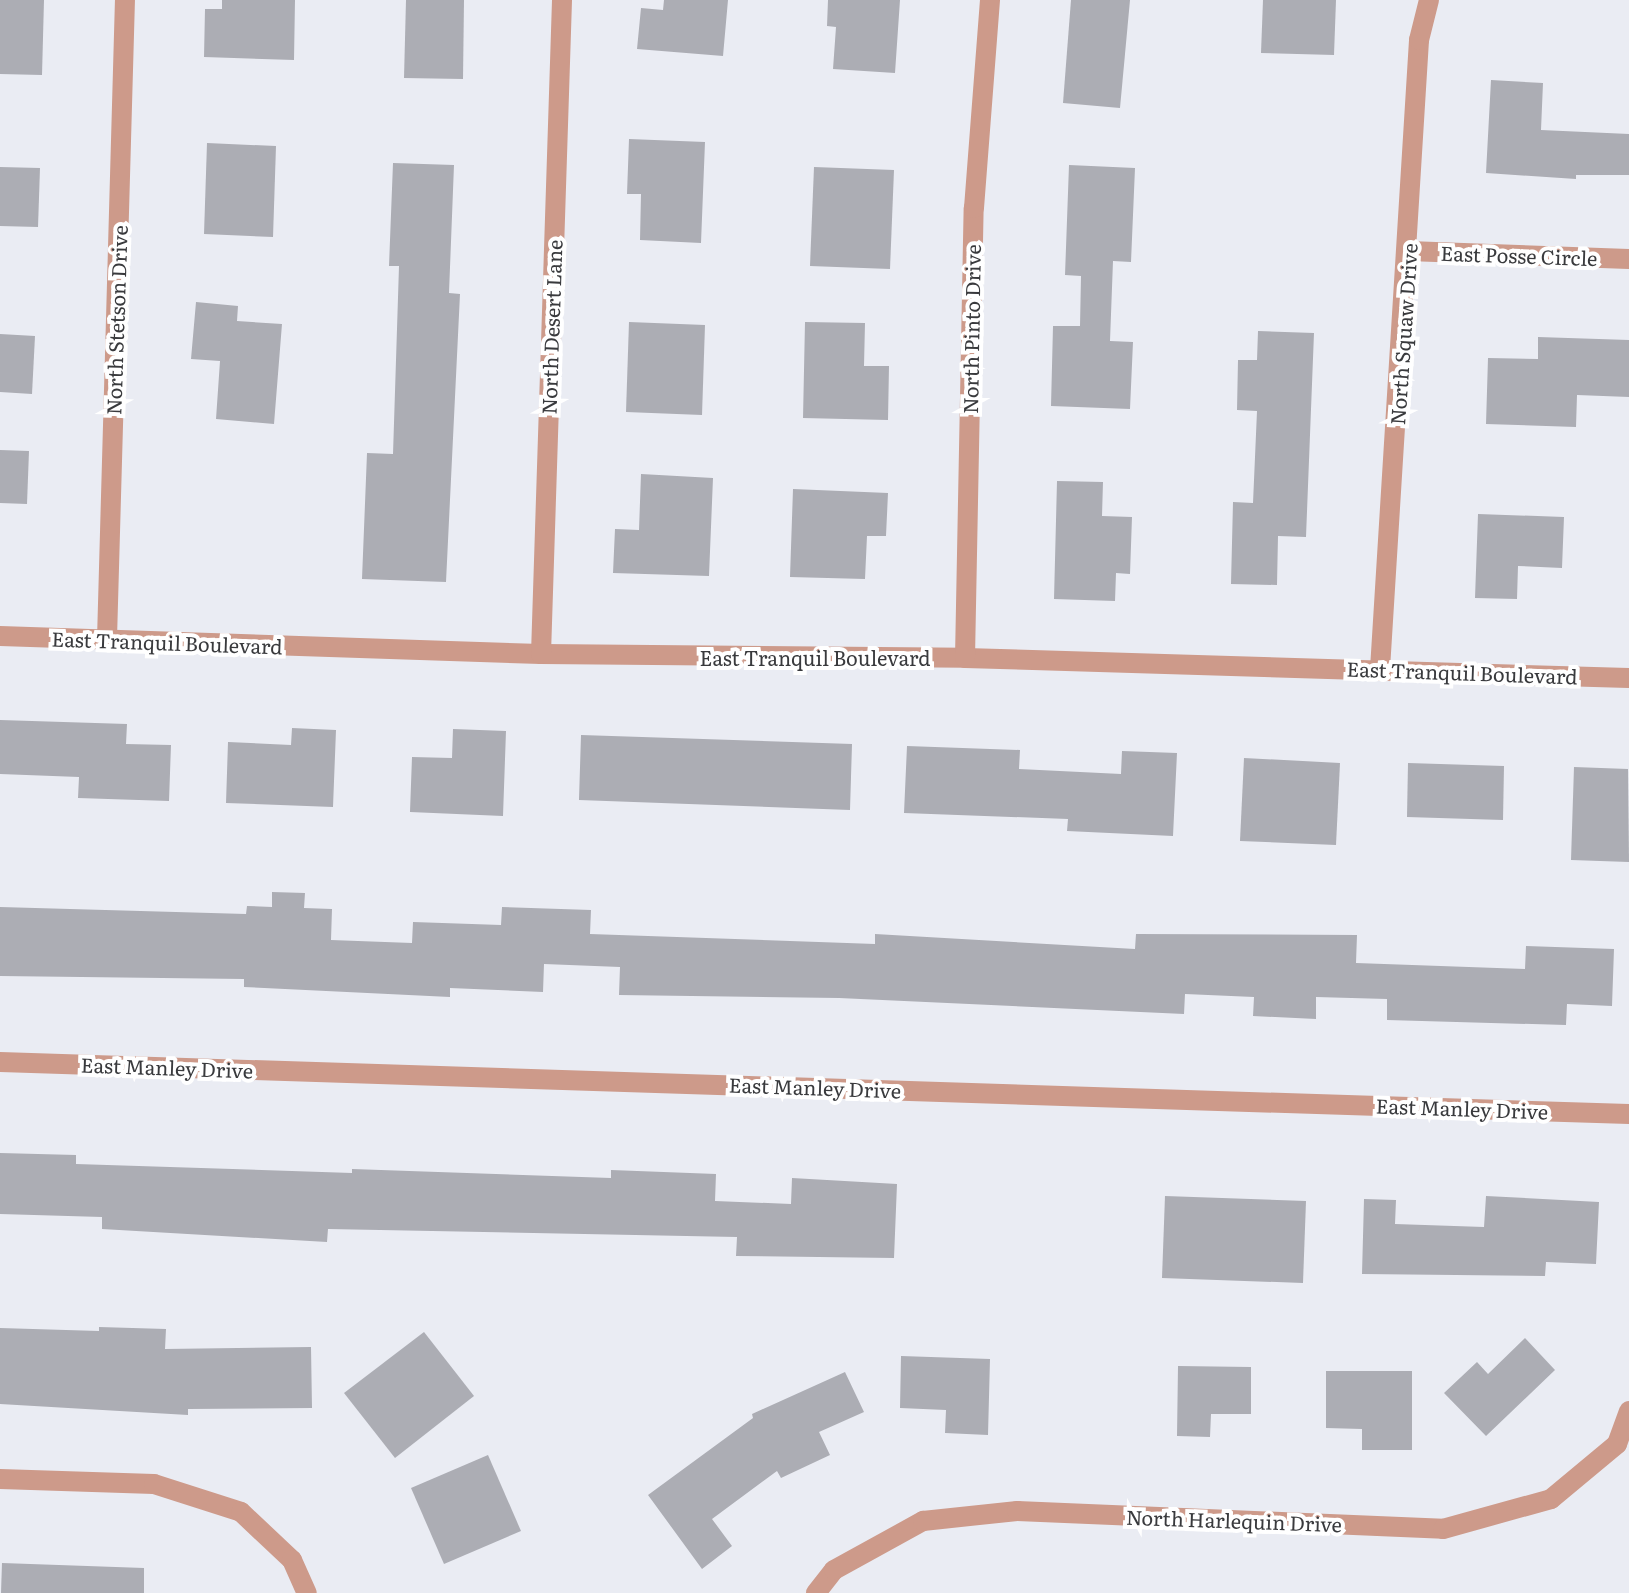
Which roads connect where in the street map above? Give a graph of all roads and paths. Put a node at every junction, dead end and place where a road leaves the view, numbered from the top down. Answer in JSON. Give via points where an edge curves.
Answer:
{"nodes":[{"id":1,"x":125,"y":0,"type":"edge"},
{"id":2,"x":562,"y":0,"type":"edge"},
{"id":3,"x":990,"y":0,"type":"edge"},
{"id":4,"x":1429,"y":0,"type":"edge"},
{"id":5,"x":1408,"y":251,"type":"junction"},
{"id":6,"x":1629,"y":259,"type":"edge"},
{"id":7,"x":0,"y":636,"type":"edge"},
{"id":8,"x":107,"y":639,"type":"junction"},
{"id":9,"x":541,"y":654,"type":"junction"},
{"id":10,"x":965,"y":658,"type":"junction"},
{"id":11,"x":1380,"y":669,"type":"junction"},
{"id":12,"x":1629,"y":678,"type":"edge"},
{"id":13,"x":0,"y":1062,"type":"edge"},
{"id":14,"x":1629,"y":1114,"type":"edge"},
{"id":15,"x":1629,"y":1411,"type":"edge"},
{"id":16,"x":0,"y":1479,"type":"edge"},
{"id":17,"x":307,"y":1593,"type":"edge"},
{"id":18,"x":816,"y":1593,"type":"edge"}],
"edges":[{"from":1,"to":8,"type":"street","name":"North Stetson Drive"},
{"from":2,"to":9,"type":"street","name":"North Desert Lane"},
{"from":3,"to":10,"type":"street","name":"North Pinto Drive","via":[[974,208]]},
{"from":4,"to":5,"type":"street","name":"North Squaw Drive","via":[[1419,40]]},
{"from":5,"to":6,"type":"street","name":"East Posse Circle"},
{"from":5,"to":11,"type":"street","name":"North Squaw Drive"},
{"from":7,"to":8,"type":"street","name":"East Tranquil Boulevard"},
{"from":8,"to":9,"type":"street","name":"East Tranquil Boulevard"},
{"from":9,"to":10,"type":"street","name":"East Tranquil Boulevard"},
{"from":10,"to":11,"type":"street","name":"East Tranquil Boulevard"},
{"from":11,"to":12,"type":"street","name":"East Tranquil Boulevard"},
{"from":13,"to":14,"type":"street","name":"East Manley Drive"},
{"from":15,"to":18,"type":"street","name":"North Harlequin Drive","via":[[1617,1444],[1551,1499],[1443,1529],[1017,1511],[923,1521],[834,1570]]},
{"from":16,"to":17,"type":"street","via":[[154,1484],[241,1512],[292,1560]]}]}
